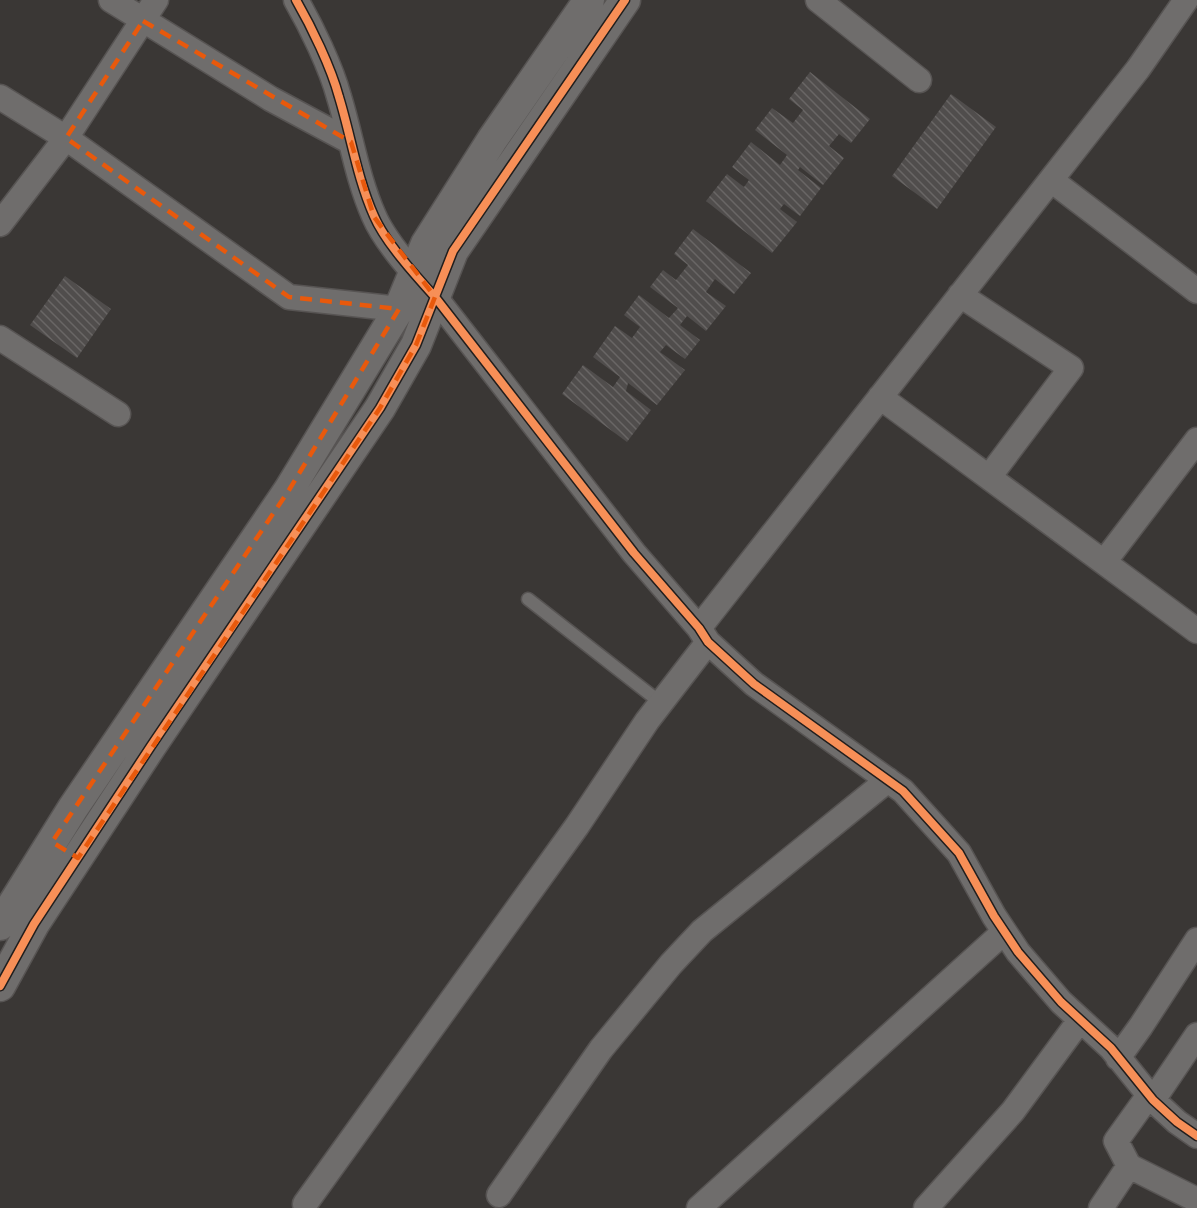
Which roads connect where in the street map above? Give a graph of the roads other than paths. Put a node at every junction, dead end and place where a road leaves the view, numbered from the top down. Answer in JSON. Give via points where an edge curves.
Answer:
{"nodes":[{"id":1,"x":111,"y":0,"type":"edge"},
{"id":2,"x":156,"y":0,"type":"edge"},
{"id":3,"x":296,"y":0,"type":"edge"},
{"id":4,"x":589,"y":0,"type":"edge"},
{"id":5,"x":625,"y":0,"type":"edge"},
{"id":6,"x":818,"y":0,"type":"edge"},
{"id":7,"x":1186,"y":0,"type":"edge"},
{"id":8,"x":143,"y":21,"type":"junction"},
{"id":9,"x":920,"y":80,"type":"dead end"},
{"id":10,"x":0,"y":97,"type":"edge"},
{"id":11,"x":66,"y":138,"type":"junction"},
{"id":12,"x":351,"y":142,"type":"junction"},
{"id":13,"x":1051,"y":180,"type":"junction"},
{"id":14,"x":0,"y":224,"type":"edge"},
{"id":15,"x":413,"y":274,"type":"junction"},
{"id":16,"x":1197,"y":291,"type":"edge"},
{"id":17,"x":960,"y":295,"type":"junction"},
{"id":18,"x":435,"y":297,"type":"junction"},
{"id":19,"x":399,"y":309,"type":"junction"},
{"id":20,"x":0,"y":338,"type":"edge"},
{"id":21,"x":880,"y":397,"type":"junction"},
{"id":22,"x":118,"y":414,"type":"dead end"},
{"id":23,"x":1192,"y":455,"type":"edge"},
{"id":24,"x":989,"y":477,"type":"junction"},
{"id":25,"x":1104,"y":562,"type":"junction"},
{"id":26,"x":528,"y":599,"type":"dead end"},
{"id":27,"x":1197,"y":631,"type":"edge"},
{"id":28,"x":704,"y":635,"type":"junction"},
{"id":29,"x":661,"y":703,"type":"junction"},
{"id":30,"x":888,"y":780,"type":"junction"},
{"id":31,"x":52,"y":842,"type":"junction"},
{"id":32,"x":78,"y":858,"type":"junction"},
{"id":33,"x":0,"y":925,"type":"edge"},
{"id":34,"x":1004,"y":932,"type":"junction"},
{"id":35,"x":1197,"y":940,"type":"edge"},
{"id":36,"x":0,"y":986,"type":"edge"},
{"id":37,"x":1080,"y":1020,"type":"junction"},
{"id":38,"x":1197,"y":1035,"type":"edge"},
{"id":39,"x":1118,"y":1058,"type":"junction"},
{"id":40,"x":1151,"y":1098,"type":"junction"},
{"id":41,"x":1197,"y":1136,"type":"edge"},
{"id":42,"x":1130,"y":1166,"type":"junction"},
{"id":43,"x":499,"y":1195,"type":"dead end"},
{"id":44,"x":1197,"y":1200,"type":"edge"},
{"id":45,"x":305,"y":1204,"type":"dead end"},
{"id":46,"x":699,"y":1208,"type":"edge"},
{"id":47,"x":926,"y":1208,"type":"edge"},
{"id":48,"x":1101,"y":1208,"type":"edge"}],
"edges":[{"from":1,"to":8,"type":"street"},
{"from":2,"to":8,"type":"street"},
{"from":3,"to":12,"type":"street","via":[[339,95]]},
{"from":4,"to":15,"type":"street","via":[[492,140],[426,244]]},
{"from":5,"to":18,"type":"street","via":[[453,252]]},
{"from":6,"to":9,"type":"street"},
{"from":7,"to":13,"type":"street"},
{"from":8,"to":11,"type":"street"},
{"from":8,"to":12,"type":"street","via":[[271,99]]},
{"from":10,"to":11,"type":"street"},
{"from":11,"to":14,"type":"street"},
{"from":11,"to":19,"type":"street","via":[[289,297]]},
{"from":12,"to":15,"type":"street","via":[[374,217]]},
{"from":13,"to":16,"type":"street"},
{"from":13,"to":17,"type":"street"},
{"from":15,"to":18,"type":"street"},
{"from":15,"to":19,"type":"street"},
{"from":17,"to":21,"type":"street"},
{"from":17,"to":24,"type":"street","via":[[1071,368]]},
{"from":18,"to":28,"type":"street","via":[[634,553]]},
{"from":18,"to":32,"type":"street","via":[[416,345],[380,408]]},
{"from":19,"to":31,"type":"street","via":[[289,490]]},
{"from":20,"to":22,"type":"street"},
{"from":21,"to":24,"type":"street"},
{"from":21,"to":28,"type":"street"},
{"from":23,"to":25,"type":"street"},
{"from":24,"to":25,"type":"street"},
{"from":25,"to":27,"type":"street"},
{"from":26,"to":29,"type":"lane"},
{"from":28,"to":29,"type":"street"},
{"from":28,"to":30,"type":"street","via":[[753,684]]},
{"from":29,"to":45,"type":"street"},
{"from":30,"to":34,"type":"street","via":[[903,791],[958,853]]},
{"from":30,"to":43,"type":"street","via":[[702,931],[671,964],[601,1049]]},
{"from":31,"to":32,"type":"street"},
{"from":31,"to":33,"type":"street"},
{"from":32,"to":36,"type":"street","via":[[34,924]]},
{"from":34,"to":37,"type":"street"},
{"from":34,"to":46,"type":"street"},
{"from":35,"to":39,"type":"street"},
{"from":37,"to":39,"type":"street"},
{"from":37,"to":47,"type":"street","via":[[1013,1111]]},
{"from":38,"to":40,"type":"street"},
{"from":39,"to":40,"type":"street"},
{"from":40,"to":41,"type":"street"},
{"from":40,"to":42,"type":"street","via":[[1116,1141]]},
{"from":42,"to":44,"type":"street"},
{"from":42,"to":48,"type":"street"}]}
